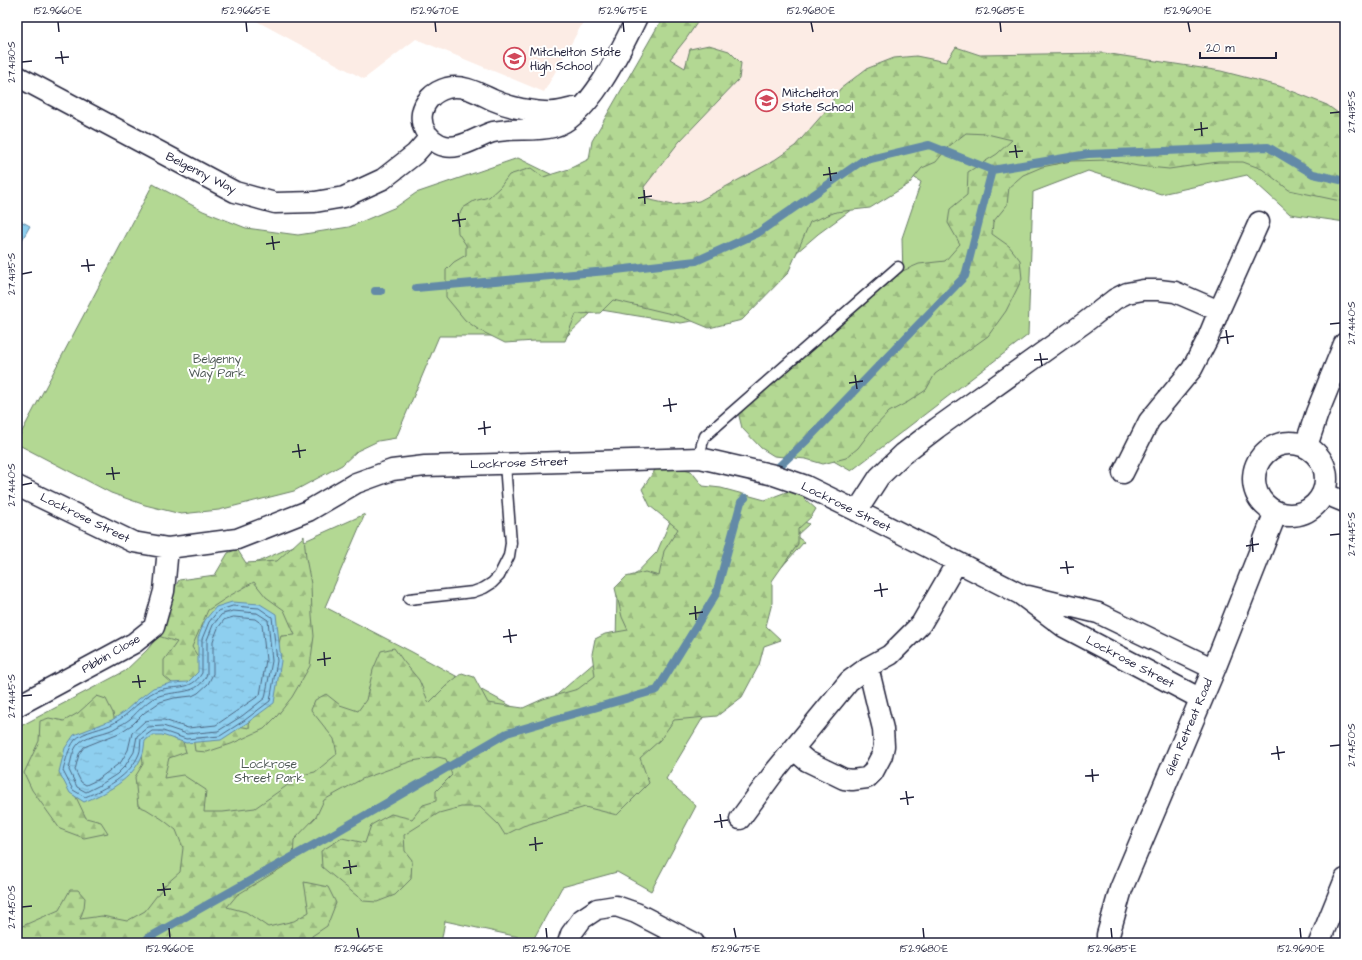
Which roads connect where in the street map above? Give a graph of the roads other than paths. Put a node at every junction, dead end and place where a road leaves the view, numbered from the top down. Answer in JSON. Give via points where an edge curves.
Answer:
{"nodes":[{"id":1,"x":637,"y":17,"type":"edge"},
{"id":2,"x":17,"y":76,"type":"edge"},
{"id":3,"x":581,"y":108,"type":"junction"},
{"id":4,"x":430,"y":137,"type":"junction"},
{"id":5,"x":1259,"y":222,"type":"dead end"},
{"id":6,"x":898,"y":267,"type":"dead end"},
{"id":7,"x":1219,"y":311,"type":"junction"},
{"id":8,"x":1345,"y":344,"type":"edge"},
{"id":9,"x":1306,"y":446,"type":"junction"},
{"id":10,"x":700,"y":458,"type":"junction"},
{"id":11,"x":505,"y":464,"type":"junction"},
{"id":12,"x":1123,"y":473,"type":"dead end"},
{"id":13,"x":17,"y":486,"type":"edge"},
{"id":14,"x":1323,"y":493,"type":"junction"},
{"id":15,"x":1345,"y":502,"type":"edge"},
{"id":16,"x":857,"y":511,"type":"junction"},
{"id":17,"x":1276,"y":512,"type":"junction"},
{"id":18,"x":168,"y":548,"type":"junction"},
{"id":19,"x":956,"y":562,"type":"junction"},
{"id":20,"x":1020,"y":594,"type":"junction"},
{"id":21,"x":409,"y":599,"type":"dead end"},
{"id":22,"x":868,"y":667,"type":"junction"},
{"id":23,"x":1214,"y":669,"type":"junction"},
{"id":24,"x":1201,"y":699,"type":"junction"},
{"id":25,"x":17,"y":706,"type":"edge"},
{"id":26,"x":793,"y":749,"type":"junction"},
{"id":27,"x":740,"y":819,"type":"dead end"},
{"id":28,"x":1345,"y":879,"type":"edge"},
{"id":29,"x":568,"y":943,"type":"edge"},
{"id":30,"x":694,"y":943,"type":"edge"},
{"id":31,"x":1108,"y":943,"type":"edge"},
{"id":32,"x":1319,"y":943,"type":"edge"}],
"edges":[{"from":1,"to":3,"type":"street","via":[[594,94]]},
{"from":2,"to":4,"type":"street","name":"Belgenny Way","via":[[235,192],[275,203],[316,202],[344,197],[384,179],[415,154]]},
{"from":3,"to":4,"type":"street","via":[[568,120],[554,127],[504,130],[451,147],[440,144]]},
{"from":3,"to":4,"type":"street","via":[[573,107],[560,112],[521,109],[460,87],[448,88],[435,92],[426,101],[422,110],[422,120]]},
{"from":5,"to":7,"type":"street"},
{"from":6,"to":10,"type":"lane","via":[[705,436]]},
{"from":7,"to":12,"type":"street","via":[[1192,369],[1150,420]]},
{"from":7,"to":16,"type":"street","via":[[1175,292],[1159,290],[1127,293],[1114,299],[903,454],[879,477]]},
{"from":8,"to":9,"type":"street"},
{"from":9,"to":14,"type":"street","via":[[1315,452],[1326,471]]},
{"from":9,"to":17,"type":"street","via":[[1294,442],[1283,443],[1263,454],[1256,464],[1253,475],[1258,498]]},
{"from":10,"to":11,"type":"street","name":"Lockrose Street"},
{"from":10,"to":16,"type":"street","name":"Lockrose Street","via":[[774,475],[806,486]]},
{"from":11,"to":18,"type":"street","name":"Lockrose Street","via":[[426,466],[392,470],[356,483],[308,511],[237,539]]},
{"from":11,"to":21,"type":"lane","via":[[511,543],[509,556],[498,576],[492,583],[473,592]]},
{"from":13,"to":18,"type":"street","name":"Lockrose Street","via":[[133,542]]},
{"from":14,"to":15,"type":"street"},
{"from":14,"to":17,"type":"street","via":[[1308,510],[1287,515]]},
{"from":16,"to":19,"type":"street","name":"Lockrose Street"},
{"from":17,"to":23,"type":"street","name":"Glen Retreat Road"},
{"from":18,"to":25,"type":"street","name":"Pibbin Close","via":[[164,591],[154,627],[134,643]]},
{"from":19,"to":20,"type":"street","name":"Lockrose Street"},
{"from":19,"to":22,"type":"street","via":[[921,624],[890,655]]},
{"from":20,"to":23,"type":"street","name":"Lockrose Street","via":[[1098,613]]},
{"from":20,"to":24,"type":"street","name":"Lockrose Street","via":[[1064,627]]},
{"from":22,"to":26,"type":"street","via":[[849,681]]},
{"from":22,"to":26,"type":"street","via":[[883,729],[884,746],[882,755],[870,775],[860,780],[844,779],[806,761]]},
{"from":23,"to":24,"type":"street","name":"Glen Retreat Road"},
{"from":24,"to":31,"type":"street","name":"Glen Retreat Road","via":[[1121,889]]},
{"from":26,"to":27,"type":"street"},
{"from":28,"to":32,"type":"street"},
{"from":29,"to":30,"type":"street","via":[[582,919],[597,909],[616,906],[636,913]]}]}
